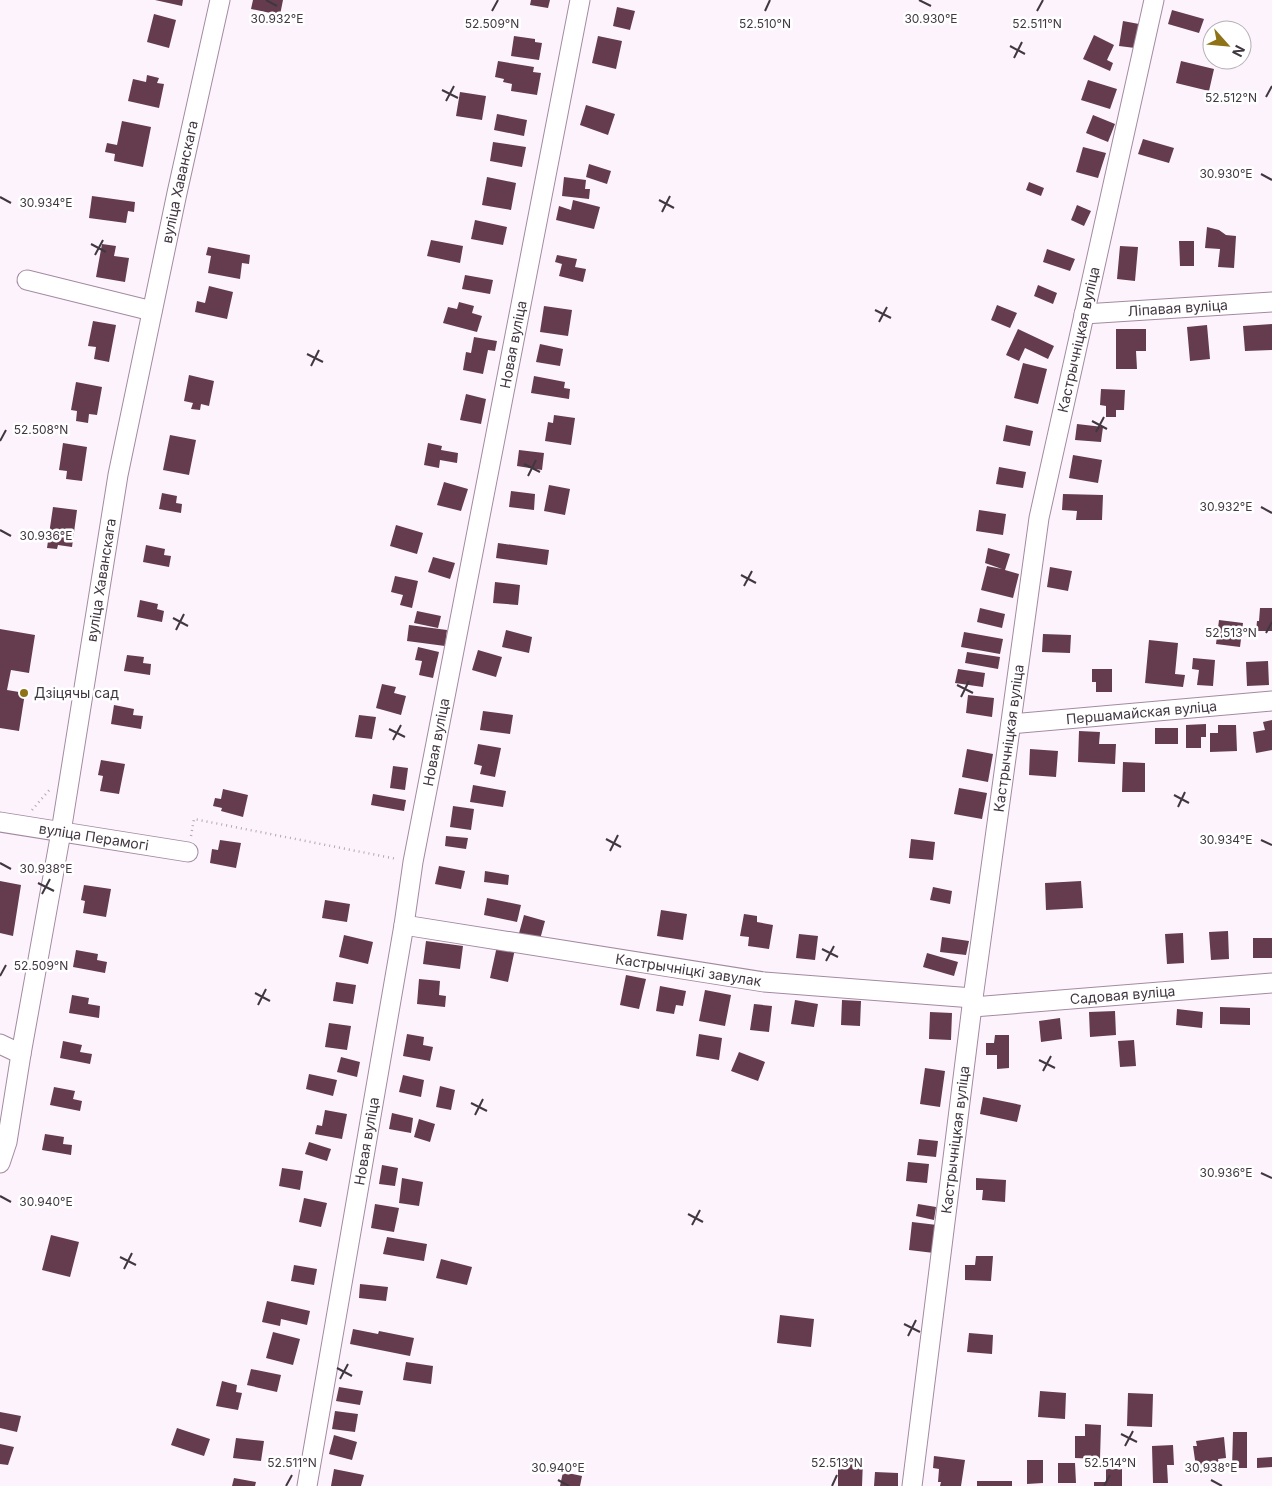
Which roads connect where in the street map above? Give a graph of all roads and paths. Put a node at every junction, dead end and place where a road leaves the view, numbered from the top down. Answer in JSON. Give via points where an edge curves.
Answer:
{"nodes":[{"id":1,"x":220,"y":0,"type":"edge"},
{"id":2,"x":580,"y":0,"type":"edge"},
{"id":3,"x":1154,"y":0,"type":"edge"},
{"id":4,"x":27,"y":280,"type":"dead end"},
{"id":5,"x":1272,"y":302,"type":"edge"},
{"id":6,"x":152,"y":311,"type":"junction"},
{"id":7,"x":1084,"y":314,"type":"junction"},
{"id":8,"x":1272,"y":701,"type":"edge"},
{"id":9,"x":1011,"y":724,"type":"junction"},
{"id":10,"x":56,"y":781,"type":"dead end"},
{"id":11,"x":6,"y":823,"type":"edge"},
{"id":12,"x":61,"y":832,"type":"junction"},
{"id":13,"x":188,"y":852,"type":"joint"},
{"id":14,"x":413,"y":862,"type":"junction"},
{"id":15,"x":404,"y":925,"type":"junction"},
{"id":16,"x":1272,"y":982,"type":"edge"},
{"id":17,"x":973,"y":1002,"type":"junction"},
{"id":18,"x":0,"y":1044,"type":"edge"},
{"id":19,"x":21,"y":1054,"type":"junction"},
{"id":20,"x":0,"y":1163,"type":"edge"},
{"id":21,"x":307,"y":1486,"type":"edge"},
{"id":22,"x":912,"y":1486,"type":"edge"}],
"edges":[{"from":1,"to":6,"type":"street","name":"вуліца Хаванскага"},
{"from":2,"to":14,"type":"street","name":"Новая вуліца"},
{"from":3,"to":7,"type":"street","name":"Кастрычніцкая вуліца"},
{"from":4,"to":6,"type":"street"},
{"from":5,"to":7,"type":"street","name":"Ліпавая вуліца"},
{"from":6,"to":12,"type":"street","name":"вуліца Хаванскага","via":[[118,474]]},
{"from":7,"to":9,"type":"street","name":"Кастрычніцкая вуліца","via":[[1039,518]]},
{"from":8,"to":9,"type":"street","name":"Першамайская вуліца"},
{"from":9,"to":17,"type":"street","name":"Кастрычніцкая вуліца"},
{"from":10,"to":11,"type":"path","via":[[34,809]]},
{"from":11,"to":12,"type":"street","name":"вуліца Перамогі"},
{"from":12,"to":13,"type":"street","name":"вуліца Перамогі"},
{"from":12,"to":19,"type":"street","name":"вуліца Хаванскага"},
{"from":13,"to":14,"type":"path","via":[[194,818]]},
{"from":14,"to":15,"type":"street","name":"Новая вуліца"},
{"from":15,"to":17,"type":"street","name":"Кастрычніцкі завулак","via":[[764,982]]},
{"from":15,"to":21,"type":"street","name":"Новая вуліца"},
{"from":16,"to":17,"type":"street","name":"Садовая вуліца"},
{"from":17,"to":22,"type":"street","name":"Кастрычніцкая вуліца"},
{"from":18,"to":19,"type":"street"},
{"from":19,"to":20,"type":"street","name":"вуліца Хаванскага","via":[[7,1142]]}]}
